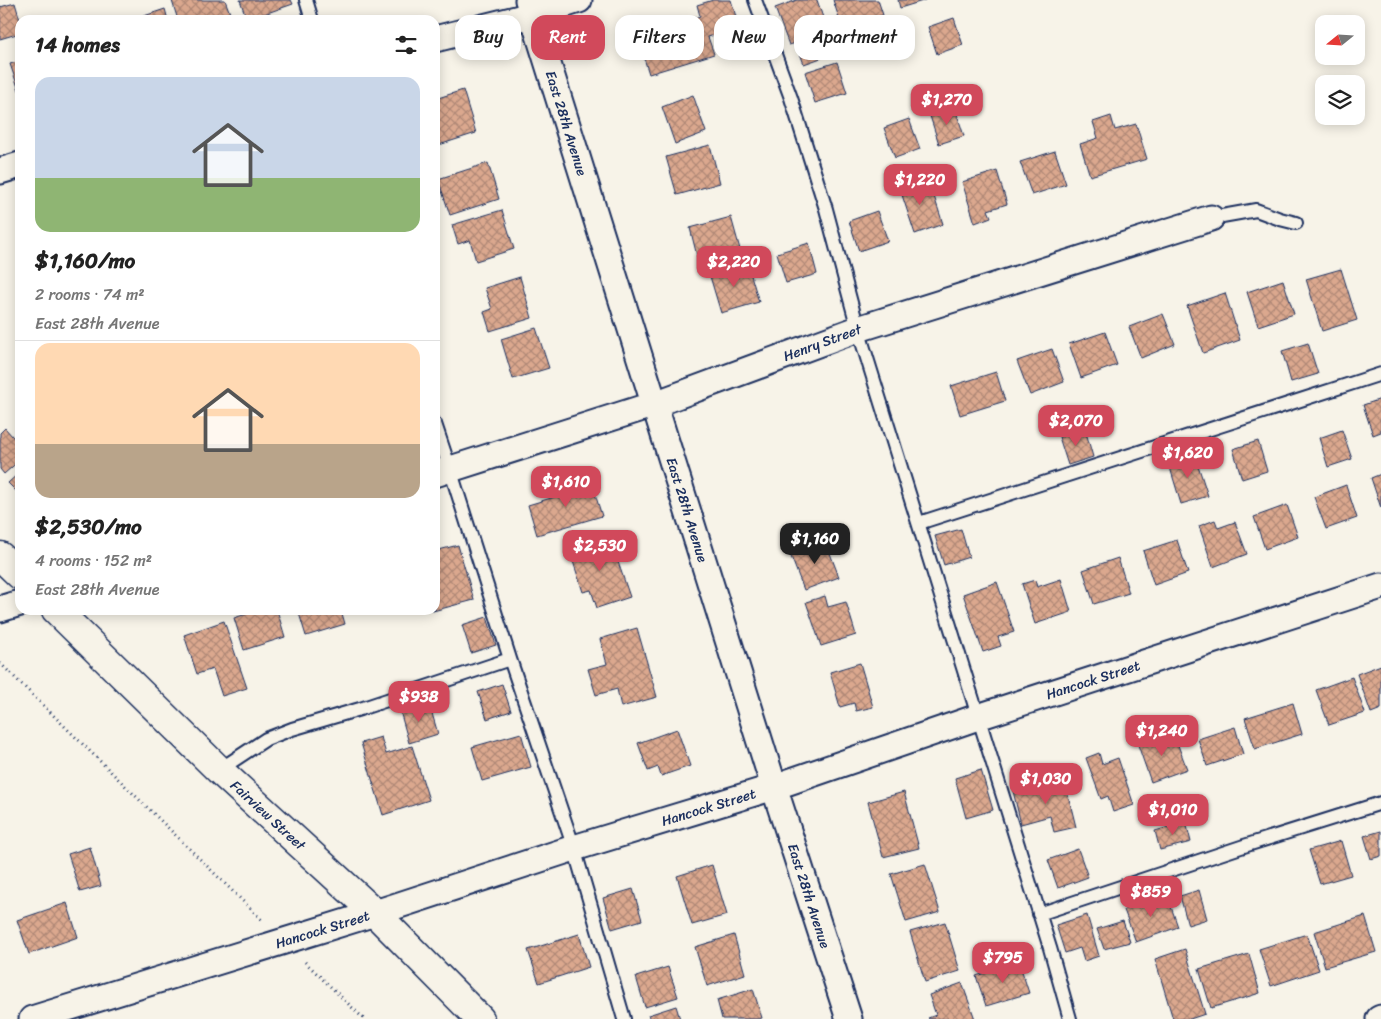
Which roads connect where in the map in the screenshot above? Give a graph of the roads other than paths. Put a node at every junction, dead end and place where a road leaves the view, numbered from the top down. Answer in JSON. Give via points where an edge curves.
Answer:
{"nodes":[{"id":1,"x":306,"y":0,"type":"edge"},
{"id":2,"x":579,"y":0,"type":"edge"},
{"id":3,"x":755,"y":0,"type":"edge"},
{"id":4,"x":530,"y":7,"type":"edge"},
{"id":5,"x":310,"y":15,"type":"edge"},
{"id":6,"x":440,"y":37,"type":"edge"},
{"id":7,"x":15,"y":166,"type":"edge"},
{"id":8,"x":0,"y":171,"type":"edge"},
{"id":9,"x":1211,"y":218,"type":"joint"},
{"id":10,"x":1296,"y":223,"type":"dead end"},
{"id":11,"x":858,"y":329,"type":"junction"},
{"id":12,"x":1381,"y":374,"type":"edge"},
{"id":13,"x":655,"y":404,"type":"junction"},
{"id":14,"x":440,"y":454,"type":"edge"},
{"id":15,"x":443,"y":472,"type":"edge"},
{"id":16,"x":919,"y":523,"type":"junction"},
{"id":17,"x":0,"y":556,"type":"edge"},
{"id":18,"x":15,"y":570,"type":"edge"},
{"id":19,"x":1381,"y":586,"type":"edge"},
{"id":20,"x":15,"y":604,"type":"edge"},
{"id":21,"x":0,"y":609,"type":"edge"},
{"id":22,"x":61,"y":615,"type":"edge"},
{"id":23,"x":510,"y":659,"type":"junction"},
{"id":24,"x":978,"y":717,"type":"junction"},
{"id":25,"x":219,"y":770,"type":"junction"},
{"id":26,"x":774,"y":787,"type":"junction"},
{"id":27,"x":1381,"y":803,"type":"edge"},
{"id":28,"x":574,"y":848,"type":"junction"},
{"id":29,"x":375,"y":913,"type":"junction"},
{"id":30,"x":1039,"y":914,"type":"junction"},
{"id":31,"x":32,"y":1019,"type":"edge"},
{"id":32,"x":480,"y":1019,"type":"edge"},
{"id":33,"x":624,"y":1019,"type":"edge"},
{"id":34,"x":849,"y":1019,"type":"edge"},
{"id":35,"x":1070,"y":1019,"type":"edge"}],
"edges":[{"from":1,"to":5,"type":"lane"},
{"from":2,"to":4,"type":"street"},
{"from":3,"to":11,"type":"lane","via":[[791,98],[823,200]]},
{"from":4,"to":6,"type":"street"},
{"from":4,"to":13,"type":"street","name":"East 28th Avenue"},
{"from":7,"to":8,"type":"street"},
{"from":9,"to":10,"type":"lane","via":[[1256,210]]},
{"from":9,"to":11,"type":"street","name":"Henry Street"},
{"from":11,"to":13,"type":"street","name":"Henry Street"},
{"from":11,"to":16,"type":"lane"},
{"from":12,"to":16,"type":"lane"},
{"from":13,"to":15,"type":"street","name":"Henry Street"},
{"from":13,"to":26,"type":"street","name":"East 28th Avenue"},
{"from":14,"to":15,"type":"lane"},
{"from":15,"to":23,"type":"lane"},
{"from":16,"to":24,"type":"lane"},
{"from":17,"to":18,"type":"street"},
{"from":19,"to":24,"type":"street","name":"Hancock Street"},
{"from":20,"to":21,"type":"street"},
{"from":22,"to":25,"type":"street","name":"Fairview Street"},
{"from":23,"to":25,"type":"lane","via":[[292,729],[266,739]]},
{"from":23,"to":28,"type":"lane"},
{"from":24,"to":26,"type":"street","name":"Hancock Street"},
{"from":24,"to":30,"type":"lane"},
{"from":25,"to":29,"type":"street","name":"Fairview Street"},
{"from":26,"to":28,"type":"street","name":"Hancock Street"},
{"from":26,"to":34,"type":"street","name":"East 28th Avenue"},
{"from":27,"to":30,"type":"lane"},
{"from":28,"to":29,"type":"street","name":"Hancock Street"},
{"from":28,"to":33,"type":"lane"},
{"from":29,"to":31,"type":"street","name":"Hancock Street"},
{"from":29,"to":32,"type":"street","name":"Fairview Street"},
{"from":30,"to":35,"type":"lane"}]}
